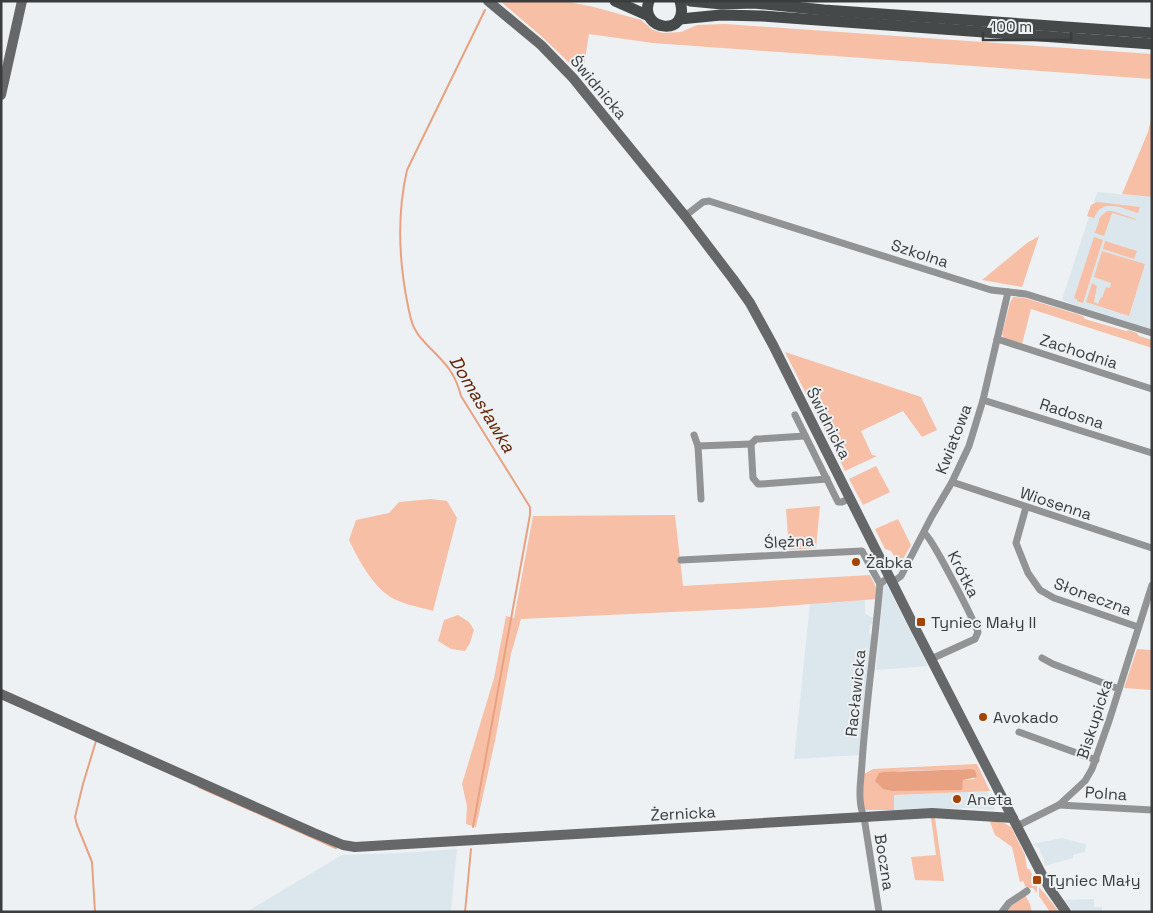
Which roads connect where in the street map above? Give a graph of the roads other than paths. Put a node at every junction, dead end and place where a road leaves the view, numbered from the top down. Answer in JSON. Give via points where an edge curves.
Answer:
{"nodes":[{"id":1,"x":22,"y":1,"type":"edge"},
{"id":2,"x":488,"y":1,"type":"edge"},
{"id":3,"x":615,"y":1,"type":"edge"},
{"id":4,"x":649,"y":1,"type":"edge"},
{"id":5,"x":680,"y":1,"type":"edge"},
{"id":6,"x":690,"y":1,"type":"edge"},
{"id":7,"x":649,"y":16,"type":"junction"},
{"id":8,"x":680,"y":19,"type":"junction"},
{"id":9,"x":1152,"y":33,"type":"edge"},
{"id":10,"x":1152,"y":44,"type":"edge"},
{"id":11,"x":1,"y":95,"type":"edge"},
{"id":12,"x":685,"y":216,"type":"junction"},
{"id":13,"x":1008,"y":292,"type":"junction"},
{"id":14,"x":1152,"y":333,"type":"edge"},
{"id":15,"x":997,"y":339,"type":"junction"},
{"id":16,"x":1152,"y":389,"type":"edge"},
{"id":17,"x":983,"y":400,"type":"junction"},
{"id":18,"x":794,"y":415,"type":"dead end"},
{"id":19,"x":694,"y":436,"type":"dead end"},
{"id":20,"x":805,"y":436,"type":"junction"},
{"id":21,"x":751,"y":444,"type":"junction"},
{"id":22,"x":698,"y":446,"type":"junction"},
{"id":23,"x":1152,"y":453,"type":"edge"},
{"id":24,"x":827,"y":480,"type":"junction"},
{"id":25,"x":952,"y":482,"type":"junction"},
{"id":26,"x":850,"y":498,"type":"junction"},
{"id":27,"x":701,"y":499,"type":"dead end"},
{"id":28,"x":1026,"y":507,"type":"junction"},
{"id":29,"x":924,"y":533,"type":"junction"},
{"id":30,"x":1152,"y":548,"type":"edge"},
{"id":31,"x":681,"y":560,"type":"dead end"},
{"id":32,"x":891,"y":579,"type":"junction"},
{"id":33,"x":880,"y":584,"type":"junction"},
{"id":34,"x":1152,"y":585,"type":"edge"},
{"id":35,"x":1138,"y":627,"type":"junction"},
{"id":36,"x":1042,"y":658,"type":"dead end"},
{"id":37,"x":931,"y":659,"type":"junction"},
{"id":38,"x":1119,"y":689,"type":"junction"},
{"id":39,"x":1,"y":694,"type":"edge"},
{"id":40,"x":1019,"y":732,"type":"dead end"},
{"id":41,"x":1096,"y":760,"type":"junction"},
{"id":42,"x":1059,"y":805,"type":"junction"},
{"id":43,"x":1152,"y":810,"type":"edge"},
{"id":44,"x":864,"y":817,"type":"junction"},
{"id":45,"x":1015,"y":822,"type":"junction"},
{"id":46,"x":1027,"y":891,"type":"dead end"},
{"id":47,"x":879,"y":912,"type":"edge"},
{"id":48,"x":1002,"y":912,"type":"edge"},
{"id":49,"x":1066,"y":912,"type":"edge"}],
"edges":[{"from":1,"to":11,"type":"street"},
{"from":2,"to":12,"type":"street","name":"Świdnicka","via":[[556,59]]},
{"from":3,"to":7,"type":"main road"},
{"from":4,"to":7,"type":"main road"},
{"from":5,"to":8,"type":"main road"},
{"from":6,"to":9,"type":"main road","via":[[770,4]]},
{"from":7,"to":8,"type":"main road","via":[[655,23],[665,26]]},
{"from":8,"to":10,"type":"main road","via":[[762,16]]},
{"from":12,"to":13,"type":"street","name":"Szkolna","via":[[708,201],[992,290]]},
{"from":12,"to":26,"type":"street","name":"Świdnicka","via":[[750,304]]},
{"from":13,"to":14,"type":"street","name":"Szkolna","via":[[1026,294]]},
{"from":13,"to":15,"type":"street","name":"Kwiatowa"},
{"from":15,"to":16,"type":"street","name":"Zachodnia"},
{"from":15,"to":17,"type":"street","name":"Kwiatowa"},
{"from":17,"to":23,"type":"street","name":"Radosna"},
{"from":17,"to":25,"type":"street","name":"Kwiatowa","via":[[969,446]]},
{"from":18,"to":20,"type":"street"},
{"from":19,"to":22,"type":"street"},
{"from":20,"to":21,"type":"street","via":[[756,439]]},
{"from":20,"to":24,"type":"street"},
{"from":21,"to":22,"type":"street"},
{"from":21,"to":24,"type":"street","via":[[753,478],[758,484]]},
{"from":22,"to":27,"type":"street"},
{"from":24,"to":26,"type":"street","via":[[838,502]]},
{"from":25,"to":28,"type":"street","name":"Wiosenna"},
{"from":25,"to":29,"type":"street","name":"Kwiatowa"},
{"from":26,"to":32,"type":"street","name":"Świdnicka"},
{"from":28,"to":30,"type":"street","name":"Wiosenna"},
{"from":28,"to":35,"type":"street","name":"Słoneczna","via":[[1016,543],[1028,572],[1040,590],[1054,598]]},
{"from":29,"to":32,"type":"street","name":"Kwiatowa","via":[[901,576]]},
{"from":29,"to":37,"type":"street","name":"Krótka","via":[[928,535],[978,632],[976,639]]},
{"from":31,"to":33,"type":"street","name":"Ślężna","via":[[862,551]]},
{"from":32,"to":33,"type":"street"},
{"from":32,"to":37,"type":"street","name":"Świdnicka"},
{"from":33,"to":44,"type":"street","name":"Racławicka","via":[[865,720],[861,797]]},
{"from":34,"to":35,"type":"street","name":"Biskupicka"},
{"from":35,"to":38,"type":"street","name":"Biskupicka"},
{"from":36,"to":38,"type":"street"},
{"from":37,"to":45,"type":"street","name":"Świdnicka"},
{"from":38,"to":41,"type":"street","name":"Biskupicka"},
{"from":39,"to":44,"type":"street","name":"Żernicka","via":[[314,833],[355,847]]},
{"from":40,"to":41,"type":"street"},
{"from":41,"to":42,"type":"street","name":"Biskupicka","via":[[1085,781]]},
{"from":42,"to":43,"type":"street","name":"Polna"},
{"from":42,"to":45,"type":"street","name":"Biskupicka"},
{"from":44,"to":45,"type":"street","name":"Żernicka","via":[[940,813]]},
{"from":44,"to":47,"type":"street","name":"Boczna"},
{"from":45,"to":49,"type":"street","name":"Świdnicka","via":[[1050,889]]},
{"from":46,"to":48,"type":"street"}]}
